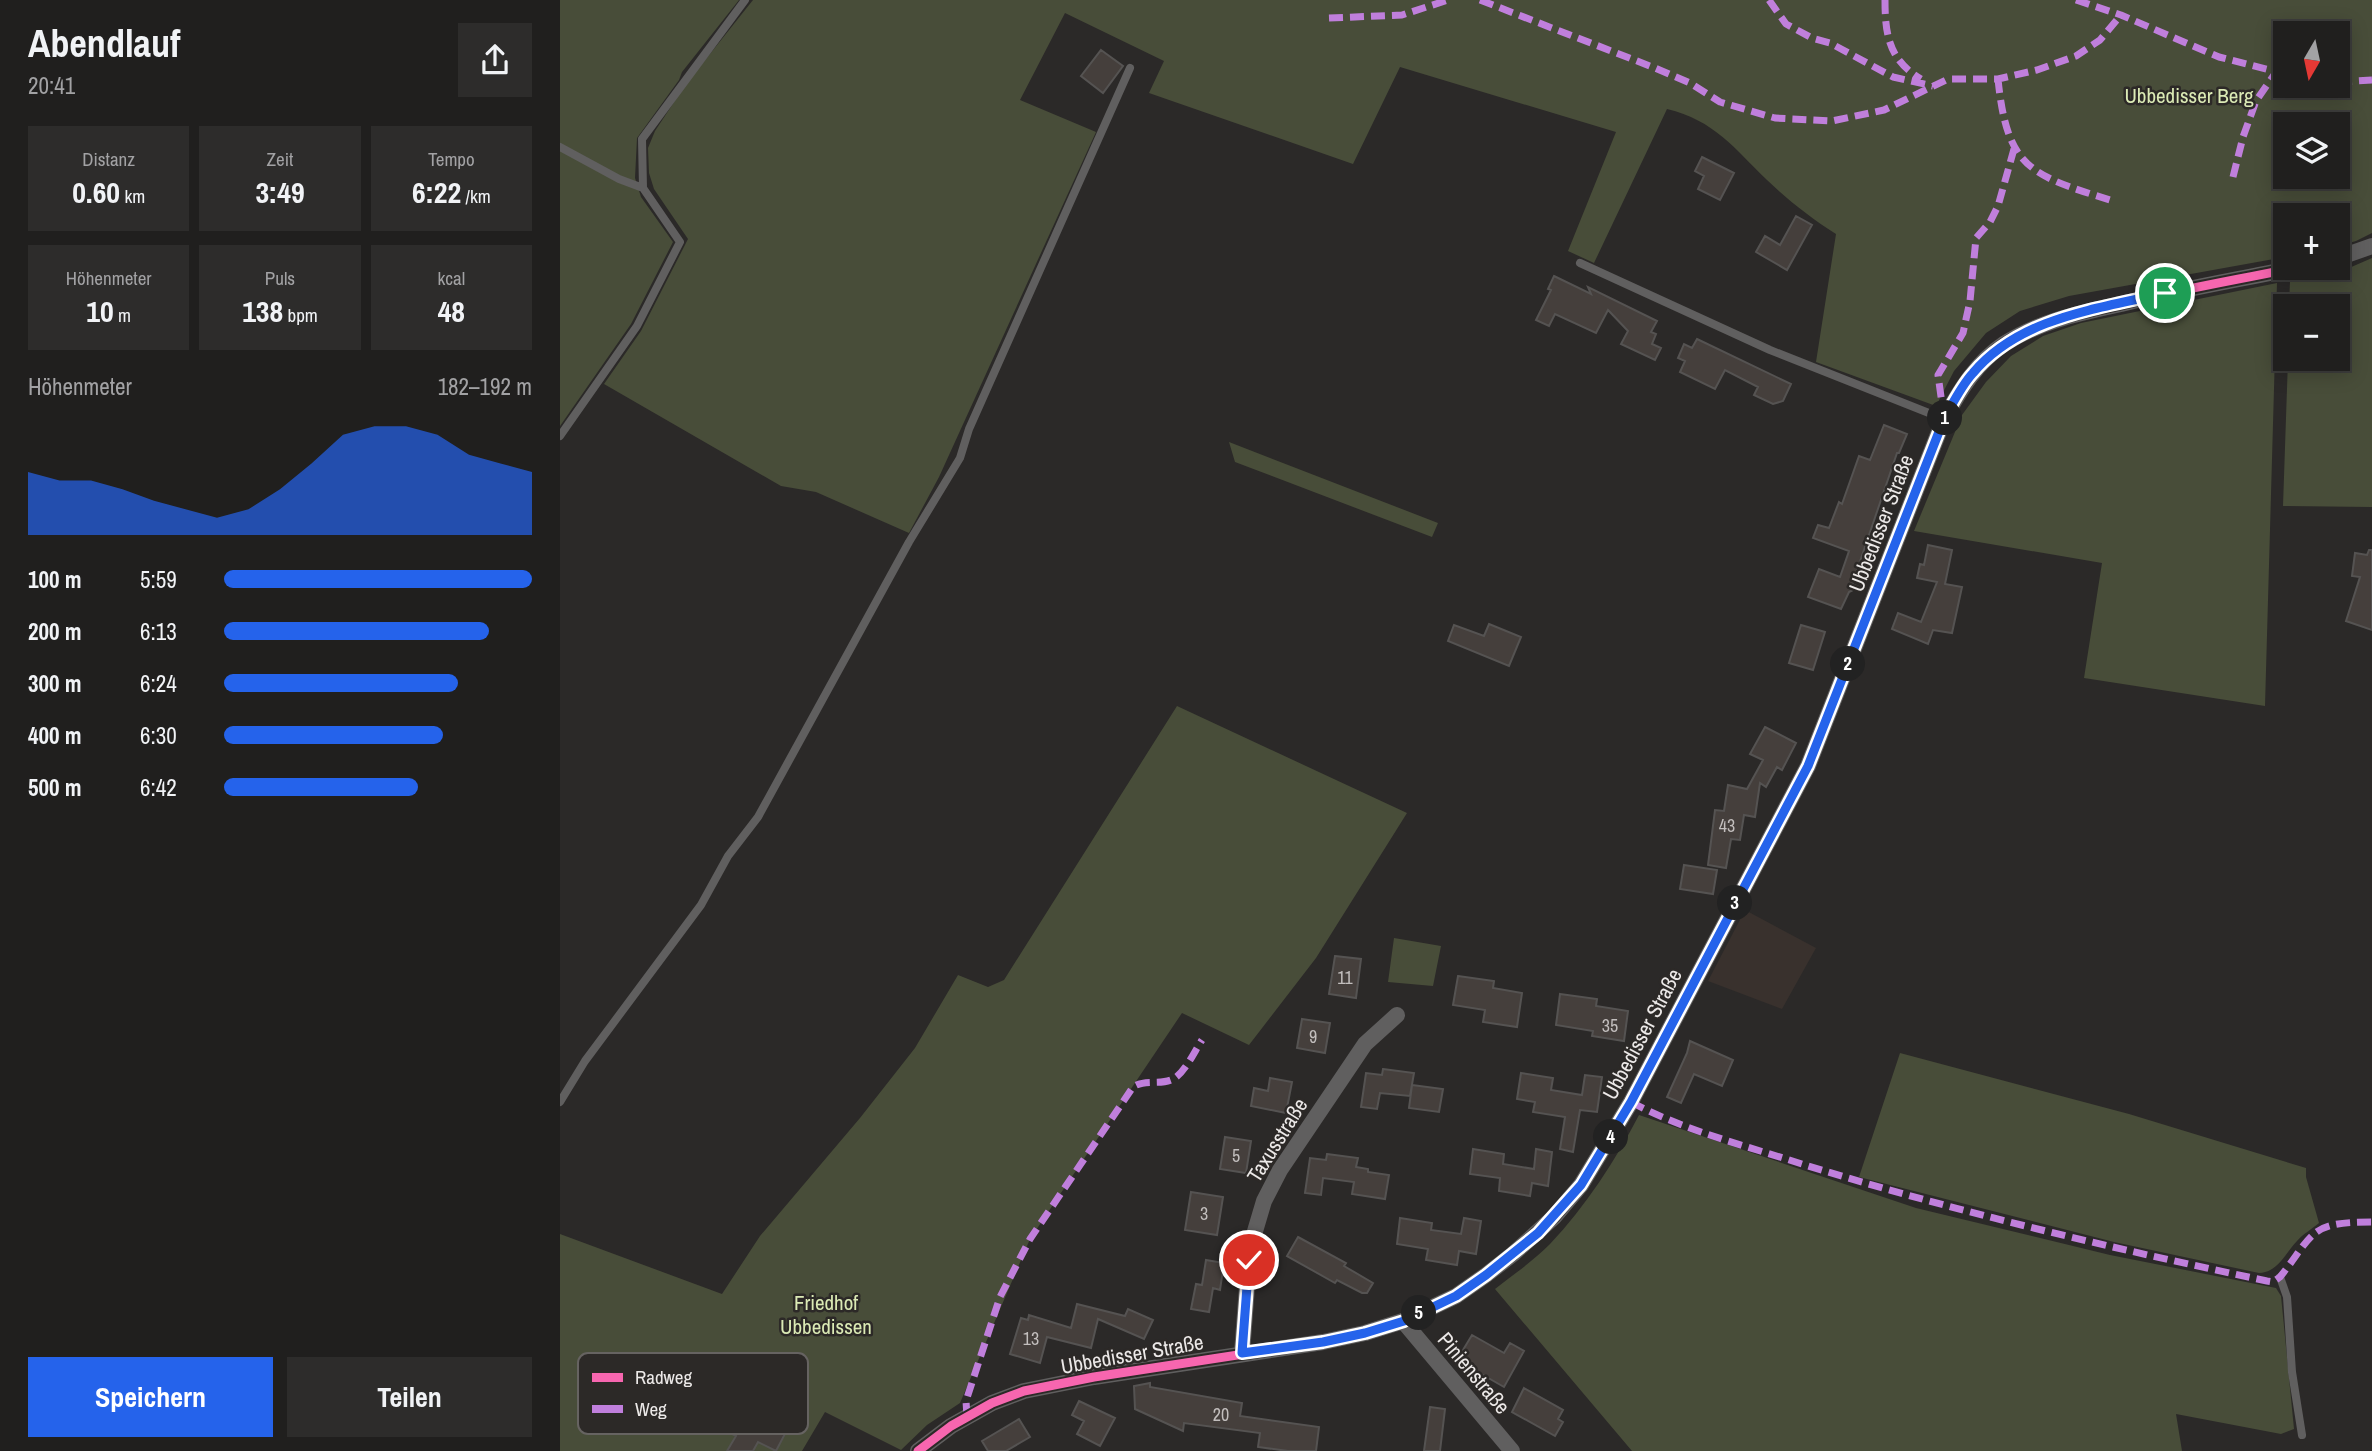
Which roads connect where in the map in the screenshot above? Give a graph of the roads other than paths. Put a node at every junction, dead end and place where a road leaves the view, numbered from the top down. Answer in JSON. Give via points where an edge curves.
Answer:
{"nodes":[{"id":1,"x":745,"y":0,"type":"edge"},
{"id":2,"x":1130,"y":68,"type":"dead end"},
{"id":3,"x":560,"y":147,"type":"edge"},
{"id":4,"x":643,"y":188,"type":"junction"},
{"id":5,"x":2372,"y":246,"type":"edge"},
{"id":6,"x":2350,"y":254,"type":"edge"},
{"id":7,"x":1580,"y":263,"type":"dead end"},
{"id":8,"x":2273,"y":272,"type":"edge"},
{"id":9,"x":1944,"y":419,"type":"junction"},
{"id":10,"x":560,"y":436,"type":"edge"},
{"id":11,"x":1397,"y":1015,"type":"dead end"},
{"id":12,"x":560,"y":1102,"type":"edge"},
{"id":13,"x":2280,"y":1278,"type":"dead end"},
{"id":14,"x":1404,"y":1321,"type":"junction"},
{"id":15,"x":1242,"y":1353,"type":"junction"},
{"id":16,"x":2302,"y":1435,"type":"dead end"},
{"id":17,"x":920,"y":1450,"type":"edge"},
{"id":18,"x":1512,"y":1451,"type":"edge"}],
"edges":[{"from":1,"to":4,"type":"lane","via":[[642,139]]},
{"from":2,"to":12,"type":"lane","via":[[955,468],[758,817]]},
{"from":3,"to":4,"type":"lane"},
{"from":4,"to":10,"type":"lane","via":[[680,242],[637,326]]},
{"from":5,"to":6,"type":"street"},
{"from":7,"to":9,"type":"lane","via":[[1770,350]]},
{"from":8,"to":9,"type":"street","name":"Ubbedisser Straße","via":[[2165,293],[2035,327],[2004,345],[1973,373]]},
{"from":9,"to":14,"type":"street","name":"Ubbedisser Straße","via":[[1808,766],[1595,1164],[1565,1205],[1513,1254],[1456,1296]]},
{"from":11,"to":15,"type":"street","name":"Taxusstraße","via":[[1365,1044],[1268,1193],[1251,1249]]},
{"from":13,"to":16,"type":"lane","via":[[2287,1297]]},
{"from":14,"to":15,"type":"street","name":"Ubbedisser Straße","via":[[1323,1342]]},
{"from":14,"to":18,"type":"street","name":"Pinienstraße"},
{"from":15,"to":17,"type":"street","name":"Ubbedisser Straße","via":[[1024,1391],[986,1406]]}]}
